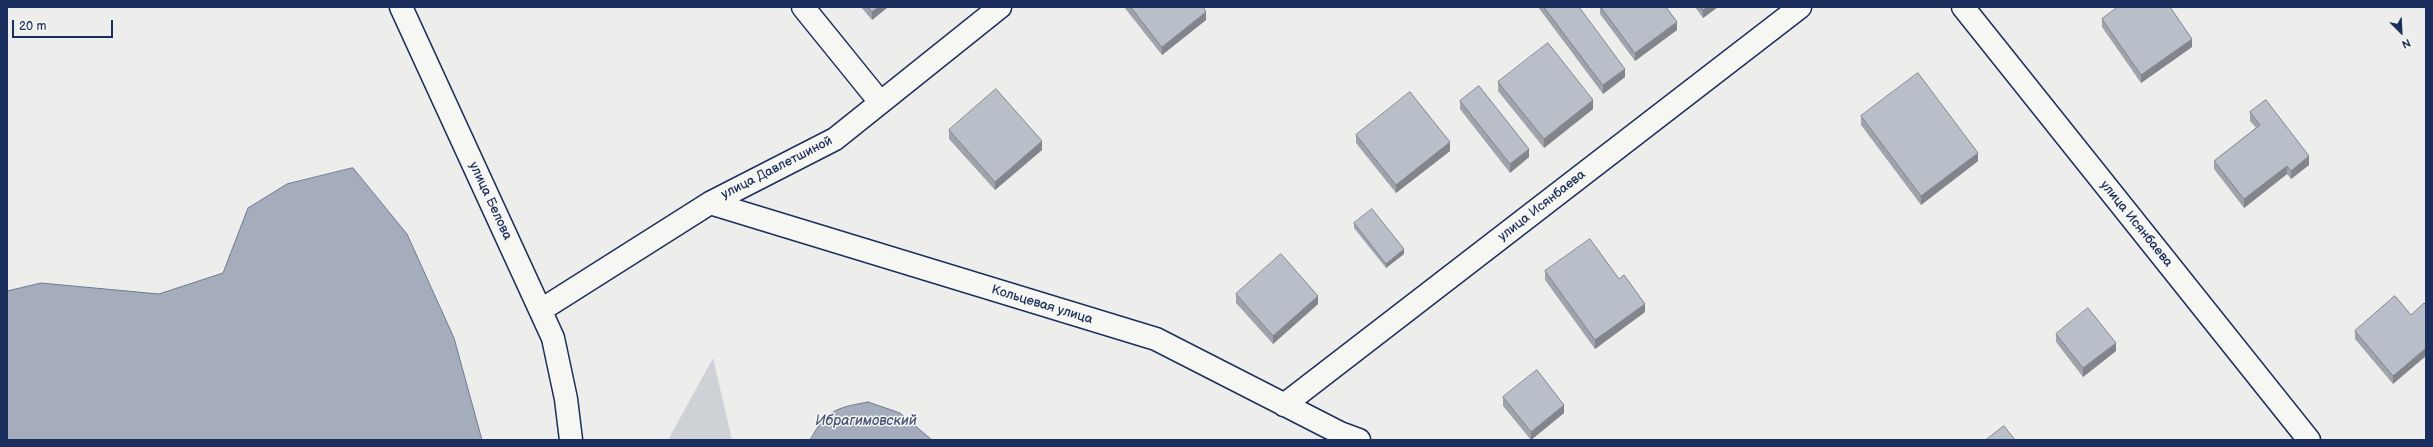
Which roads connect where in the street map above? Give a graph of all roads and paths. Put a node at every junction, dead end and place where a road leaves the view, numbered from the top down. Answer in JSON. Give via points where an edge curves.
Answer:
{"nodes":[{"id":1,"x":401,"y":7,"type":"edge"},
{"id":2,"x":803,"y":7,"type":"edge"},
{"id":3,"x":1000,"y":7,"type":"edge"},
{"id":4,"x":1800,"y":7,"type":"edge"},
{"id":5,"x":1964,"y":7,"type":"edge"},
{"id":6,"x":880,"y":102,"type":"junction"},
{"id":7,"x":710,"y":203,"type":"junction"},
{"id":8,"x":540,"y":310,"type":"junction"},
{"id":9,"x":1284,"y":405,"type":"junction"},
{"id":10,"x":571,"y":440,"type":"edge"},
{"id":11,"x":1359,"y":440,"type":"edge"},
{"id":12,"x":2309,"y":440,"type":"edge"}],
"edges":[{"from":1,"to":8,"type":"street","name":"улица Белова"},
{"from":2,"to":6,"type":"street"},
{"from":3,"to":6,"type":"street","name":"улица Давлетшиной"},
{"from":4,"to":9,"type":"street","name":"улица Исянбаева"},
{"from":5,"to":12,"type":"street","name":"улица Исянбаева"},
{"from":6,"to":7,"type":"street","name":"улица Давлетшиной","via":[[836,139]]},
{"from":7,"to":8,"type":"street","name":"улица Давлетшиной"},
{"from":7,"to":9,"type":"street","name":"Кольцевая улица","via":[[1156,339]]},
{"from":8,"to":10,"type":"street","name":"улица Белова","via":[[553,338],[566,399]]},
{"from":9,"to":11,"type":"street","name":"Кольцевая улица"}]}
